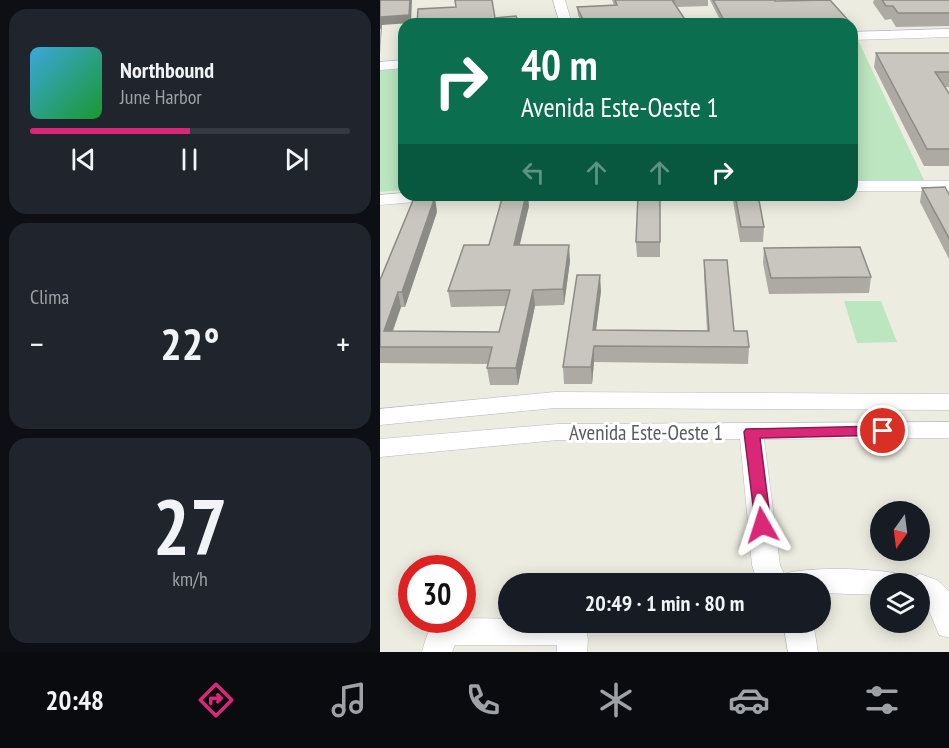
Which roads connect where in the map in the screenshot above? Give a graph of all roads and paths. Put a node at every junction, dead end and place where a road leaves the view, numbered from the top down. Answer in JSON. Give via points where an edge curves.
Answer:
{"nodes":[{"id":1,"x":560,"y":0,"type":"edge"},
{"id":2,"x":564,"y":18,"type":"edge"},
{"id":3,"x":950,"y":33,"type":"edge"},
{"id":4,"x":858,"y":36,"type":"edge"},
{"id":5,"x":398,"y":64,"type":"edge"},
{"id":6,"x":380,"y":66,"type":"edge"},
{"id":7,"x":858,"y":186,"type":"edge"},
{"id":8,"x":950,"y":186,"type":"edge"},
{"id":9,"x":398,"y":198,"type":"edge"},
{"id":10,"x":380,"y":200,"type":"edge"},
{"id":11,"x":950,"y":402,"type":"edge"},
{"id":12,"x":380,"y":417,"type":"edge"},
{"id":13,"x":950,"y":430,"type":"edge"},
{"id":14,"x":751,"y":432,"type":"junction"},
{"id":15,"x":380,"y":448,"type":"edge"},
{"id":16,"x":769,"y":573,"type":"edge"},
{"id":17,"x":831,"y":581,"type":"edge"},
{"id":18,"x":870,"y":583,"type":"edge"},
{"id":19,"x":930,"y":590,"type":"edge"},
{"id":20,"x":950,"y":626,"type":"edge"},
{"id":21,"x":800,"y":633,"type":"edge"},
{"id":22,"x":437,"y":652,"type":"edge"},
{"id":23,"x":572,"y":652,"type":"edge"},
{"id":24,"x":803,"y":652,"type":"edge"}],
"edges":[{"from":1,"to":2,"type":"street"},
{"from":3,"to":4,"type":"street"},
{"from":5,"to":6,"type":"street"},
{"from":7,"to":8,"type":"street"},
{"from":9,"to":10,"type":"street"},
{"from":11,"to":12,"type":"street","via":[[555,400]]},
{"from":13,"to":14,"type":"street","name":"Avenida Este-Oeste 1"},
{"from":14,"to":15,"type":"street","name":"Avenida Este-Oeste 1","via":[[558,432]]},
{"from":14,"to":16,"type":"street"},
{"from":17,"to":18,"type":"street"},
{"from":19,"to":20,"type":"street","via":[[939,599]]},
{"from":21,"to":24,"type":"street"},
{"from":22,"to":23,"type":"street","via":[[442,637],[450,632],[568,632],[573,635]]}]}
